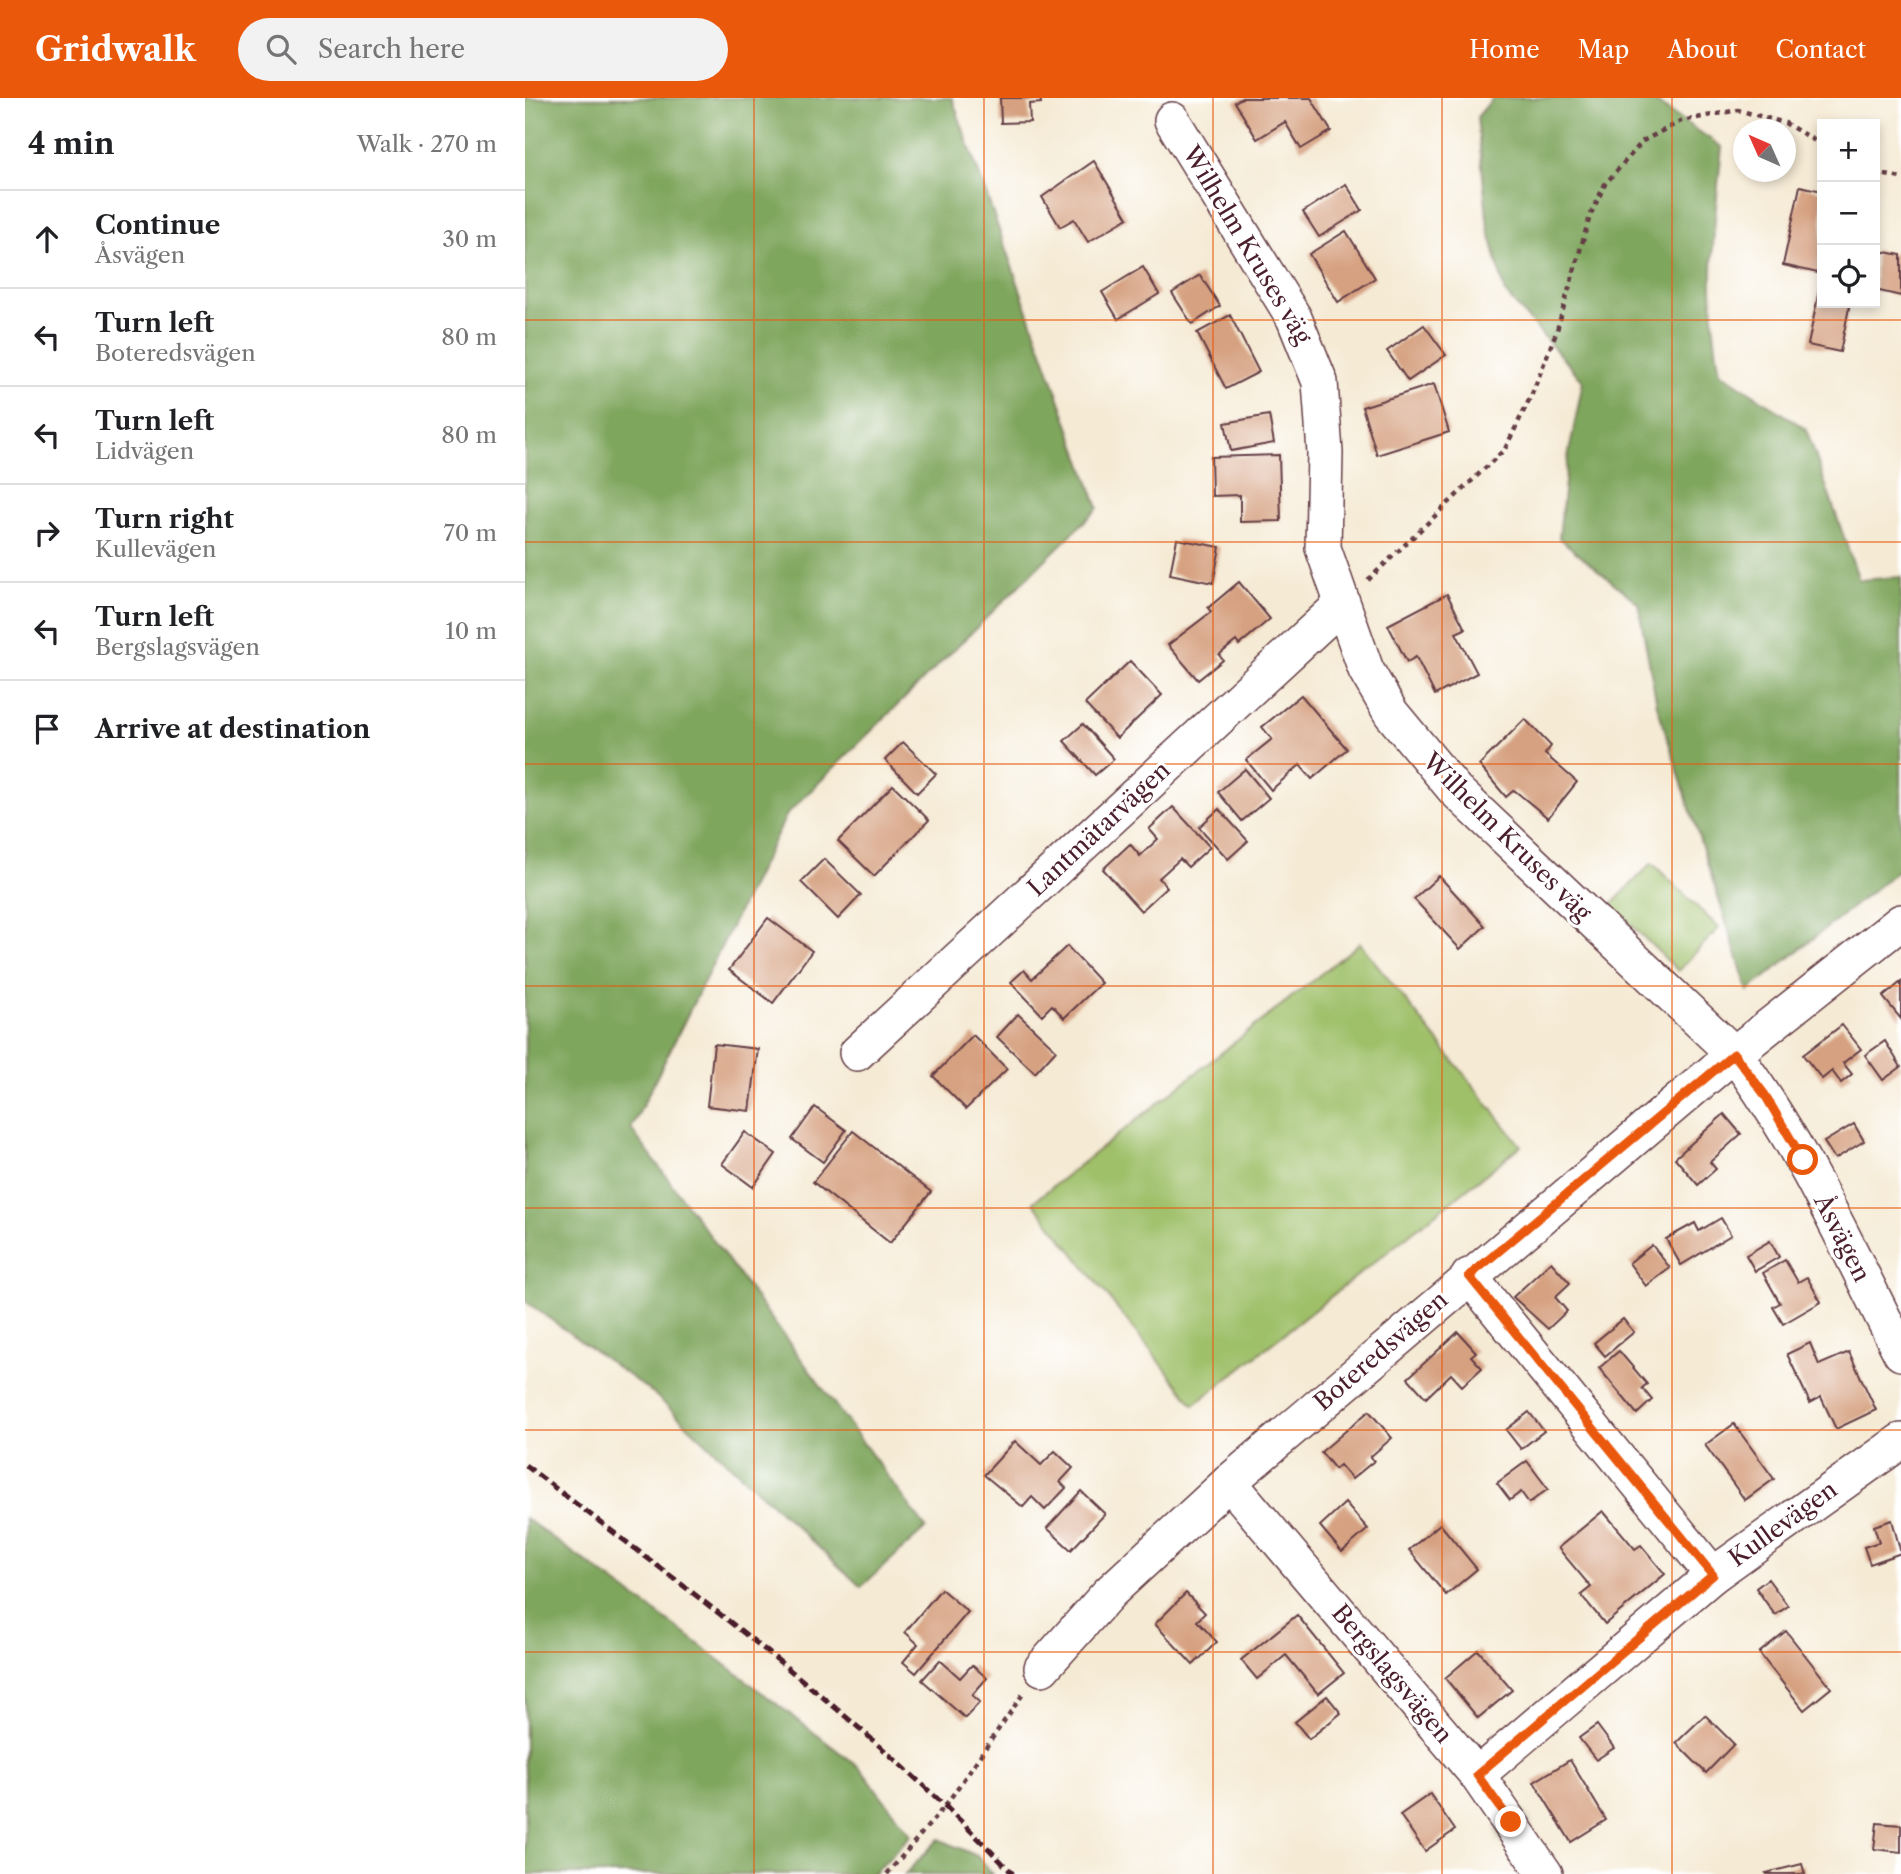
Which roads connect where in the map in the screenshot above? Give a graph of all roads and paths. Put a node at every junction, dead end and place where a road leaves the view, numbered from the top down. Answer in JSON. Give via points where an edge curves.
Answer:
{"nodes":[{"id":1,"x":1172,"y":120,"type":"dead end"},
{"id":2,"x":1817,"y":142,"type":"edge"},
{"id":3,"x":1880,"y":174,"type":"edge"},
{"id":4,"x":1901,"y":178,"type":"edge"},
{"id":5,"x":1341,"y":606,"type":"junction"},
{"id":6,"x":1901,"y":922,"type":"edge"},
{"id":7,"x":857,"y":1053,"type":"dead end"},
{"id":8,"x":1734,"y":1054,"type":"junction"},
{"id":9,"x":1469,"y":1276,"type":"junction"},
{"id":10,"x":1901,"y":1353,"type":"edge"},
{"id":11,"x":1901,"y":1441,"type":"edge"},
{"id":12,"x":1230,"y":1482,"type":"junction"},
{"id":13,"x":1713,"y":1575,"type":"junction"},
{"id":14,"x":1042,"y":1668,"type":"joint"},
{"id":15,"x":1477,"y":1775,"type":"junction"},
{"id":16,"x":887,"y":1874,"type":"edge"},
{"id":17,"x":1545,"y":1874,"type":"edge"}],
"edges":[{"from":1,"to":5,"type":"street","name":"Wilhelm Kruses väg","via":[[1294,318],[1310,353],[1320,382],[1323,419],[1323,548]]},
{"from":2,"to":5,"type":"path","via":[[1785,123],[1738,110],[1681,121],[1643,141],[1605,184],[1590,216],[1557,330],[1505,449]]},
{"from":3,"to":4,"type":"path"},
{"from":5,"to":7,"type":"street","name":"Lantmätarvägen"},
{"from":5,"to":8,"type":"street","name":"Wilhelm Kruses väg","via":[[1366,670],[1419,751],[1498,833]]},
{"from":6,"to":8,"type":"street","name":"Boteredsvägen"},
{"from":8,"to":9,"type":"street","name":"Boteredsvägen"},
{"from":8,"to":10,"type":"street","name":"Åsvägen","via":[[1789,1136]]},
{"from":9,"to":12,"type":"street","name":"Boteredsvägen"},
{"from":9,"to":13,"type":"street"},
{"from":11,"to":13,"type":"street","name":"Kullevägen"},
{"from":12,"to":14,"type":"street","name":"Boteredsvägen","via":[[1109,1593]]},
{"from":12,"to":15,"type":"street","name":"Bergslagsvägen"},
{"from":13,"to":15,"type":"street","name":"Kullevägen"},
{"from":14,"to":16,"type":"path","via":[[945,1805]]},
{"from":15,"to":17,"type":"street","name":"Bergslagsvägen"}]}
